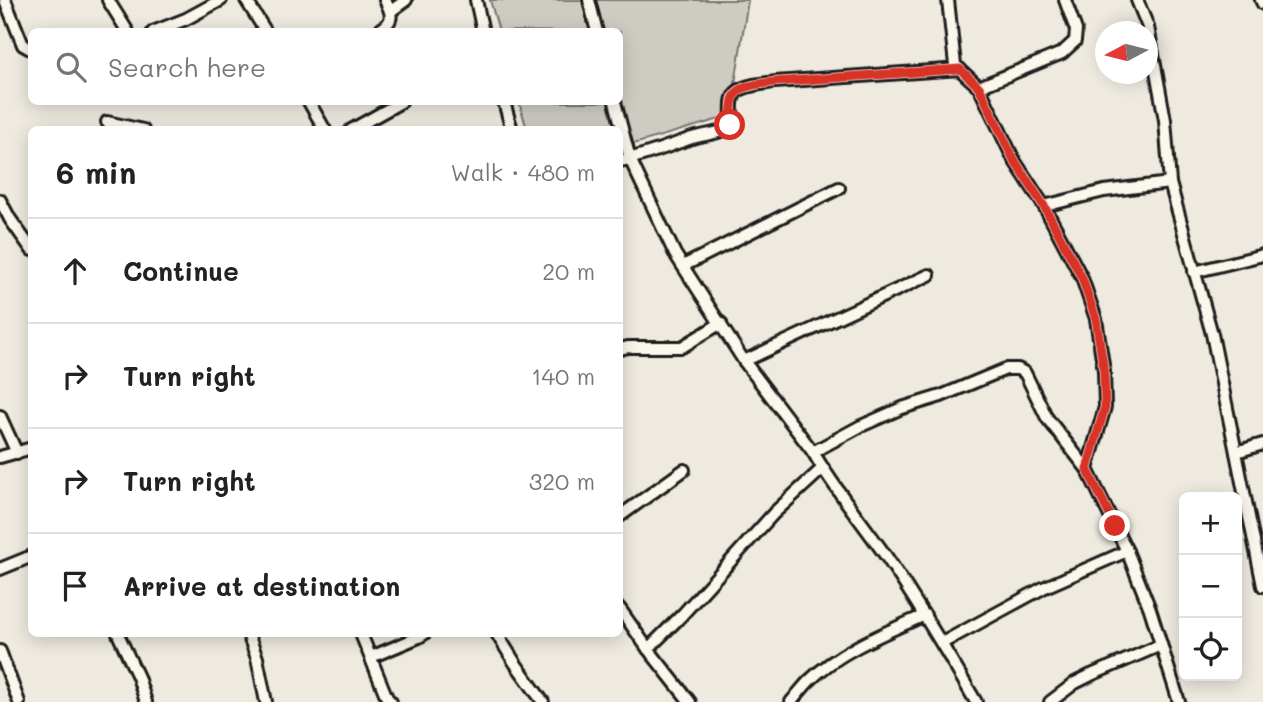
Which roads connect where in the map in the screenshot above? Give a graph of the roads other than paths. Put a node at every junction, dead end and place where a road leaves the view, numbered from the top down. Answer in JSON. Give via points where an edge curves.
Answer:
{"nodes":[{"id":1,"x":5,"y":0,"type":"edge"},
{"id":2,"x":108,"y":0,"type":"edge"},
{"id":3,"x":221,"y":0,"type":"edge"},
{"id":4,"x":246,"y":0,"type":"edge"},
{"id":5,"x":385,"y":0,"type":"edge"},
{"id":6,"x":406,"y":0,"type":"edge"},
{"id":7,"x":476,"y":0,"type":"edge"},
{"id":8,"x":589,"y":0,"type":"edge"},
{"id":9,"x":948,"y":0,"type":"edge"},
{"id":10,"x":1065,"y":0,"type":"edge"},
{"id":11,"x":1137,"y":0,"type":"edge"},
{"id":12,"x":391,"y":11,"type":"junction"},
{"id":13,"x":5,"y":14,"type":"edge"},
{"id":14,"x":126,"y":28,"type":"edge"},
{"id":15,"x":163,"y":28,"type":"edge"},
{"id":16,"x":264,"y":28,"type":"edge"},
{"id":17,"x":383,"y":28,"type":"edge"},
{"id":18,"x":482,"y":28,"type":"edge"},
{"id":19,"x":596,"y":28,"type":"edge"},
{"id":20,"x":28,"y":48,"type":"edge"},
{"id":21,"x":960,"y":69,"type":"junction"},
{"id":22,"x":979,"y":87,"type":"junction"},
{"id":23,"x":311,"y":105,"type":"edge"},
{"id":24,"x":396,"y":105,"type":"edge"},
{"id":25,"x":505,"y":105,"type":"edge"},
{"id":26,"x":616,"y":105,"type":"edge"},
{"id":27,"x":107,"y":122,"type":"dead end"},
{"id":28,"x":125,"y":126,"type":"edge"},
{"id":29,"x":323,"y":126,"type":"edge"},
{"id":30,"x":358,"y":126,"type":"edge"},
{"id":31,"x":511,"y":126,"type":"edge"},
{"id":32,"x":619,"y":126,"type":"edge"},
{"id":33,"x":625,"y":160,"type":"edge"},
{"id":34,"x":1170,"y":183,"type":"junction"},
{"id":35,"x":839,"y":188,"type":"dead end"},
{"id":36,"x":0,"y":200,"type":"edge"},
{"id":37,"x":1044,"y":206,"type":"junction"},
{"id":38,"x":5,"y":221,"type":"edge"},
{"id":39,"x":28,"y":246,"type":"edge"},
{"id":40,"x":1263,"y":255,"type":"edge"},
{"id":41,"x":683,"y":266,"type":"junction"},
{"id":42,"x":1194,"y":272,"type":"junction"},
{"id":43,"x":929,"y":275,"type":"dead end"},
{"id":44,"x":721,"y":323,"type":"junction"},
{"id":45,"x":623,"y":348,"type":"edge"},
{"id":46,"x":744,"y":361,"type":"junction"},
{"id":47,"x":0,"y":416,"type":"edge"},
{"id":48,"x":1263,"y":444,"type":"edge"},
{"id":49,"x":28,"y":450,"type":"edge"},
{"id":50,"x":813,"y":452,"type":"junction"},
{"id":51,"x":1236,"y":452,"type":"junction"},
{"id":52,"x":16,"y":453,"type":"junction"},
{"id":53,"x":0,"y":457,"type":"edge"},
{"id":54,"x":823,"y":468,"type":"junction"},
{"id":55,"x":1087,"y":469,"type":"junction"},
{"id":56,"x":684,"y":470,"type":"dead end"},
{"id":57,"x":623,"y":514,"type":"edge"},
{"id":58,"x":1127,"y":551,"type":"junction"},
{"id":59,"x":28,"y":558,"type":"edge"},
{"id":60,"x":1260,"y":563,"type":"edge"},
{"id":61,"x":0,"y":569,"type":"edge"},
{"id":62,"x":1263,"y":586,"type":"edge"},
{"id":63,"x":623,"y":613,"type":"edge"},
{"id":64,"x":925,"y":615,"type":"junction"},
{"id":65,"x":119,"y":637,"type":"edge"},
{"id":66,"x":249,"y":637,"type":"edge"},
{"id":67,"x":362,"y":637,"type":"edge"},
{"id":68,"x":419,"y":637,"type":"edge"},
{"id":69,"x":499,"y":637,"type":"edge"},
{"id":70,"x":942,"y":643,"type":"junction"},
{"id":71,"x":1161,"y":645,"type":"junction"},
{"id":72,"x":648,"y":649,"type":"junction"},
{"id":73,"x":0,"y":651,"type":"edge"},
{"id":74,"x":371,"y":657,"type":"junction"},
{"id":75,"x":19,"y":702,"type":"edge"},
{"id":76,"x":146,"y":702,"type":"edge"},
{"id":77,"x":266,"y":702,"type":"edge"},
{"id":78,"x":391,"y":702,"type":"edge"},
{"id":79,"x":543,"y":702,"type":"edge"},
{"id":80,"x":690,"y":702,"type":"edge"},
{"id":81,"x":791,"y":702,"type":"edge"},
{"id":82,"x":976,"y":702,"type":"edge"},
{"id":83,"x":1050,"y":702,"type":"edge"},
{"id":84,"x":1179,"y":702,"type":"edge"}],
"edges":[{"from":1,"to":13,"type":"street"},
{"from":2,"to":14,"type":"street"},
{"from":3,"to":15,"type":"street"},
{"from":4,"to":16,"type":"street"},
{"from":5,"to":12,"type":"street"},
{"from":6,"to":12,"type":"street"},
{"from":7,"to":18,"type":"street"},
{"from":8,"to":19,"type":"street"},
{"from":9,"to":21,"type":"street","via":[[955,65]]},
{"from":10,"to":22,"type":"street","via":[[1076,30],[1074,41],[1062,53]]},
{"from":11,"to":34,"type":"street","via":[[1148,27],[1165,120]]},
{"from":12,"to":17,"type":"street"},
{"from":13,"to":20,"type":"street"},
{"from":21,"to":22,"type":"street"},
{"from":21,"to":33,"type":"street","via":[[748,87],[734,96],[730,125],[724,130]]},
{"from":22,"to":37,"type":"street","via":[[1014,160]]},
{"from":23,"to":29,"type":"street"},
{"from":24,"to":30,"type":"street"},
{"from":25,"to":31,"type":"street"},
{"from":26,"to":32,"type":"street"},
{"from":27,"to":28,"type":"street"},
{"from":33,"to":41,"type":"street"},
{"from":34,"to":37,"type":"street","via":[[1104,191]]},
{"from":34,"to":42,"type":"street"},
{"from":35,"to":41,"type":"street"},
{"from":36,"to":38,"type":"street"},
{"from":37,"to":55,"type":"street","via":[[1082,278],[1096,319],[1105,407]]},
{"from":38,"to":39,"type":"street"},
{"from":40,"to":42,"type":"street"},
{"from":41,"to":44,"type":"street"},
{"from":42,"to":51,"type":"street"},
{"from":43,"to":46,"type":"street"},
{"from":44,"to":45,"type":"street","via":[[682,347]]},
{"from":44,"to":46,"type":"street"},
{"from":46,"to":50,"type":"street"},
{"from":47,"to":52,"type":"street"},
{"from":48,"to":51,"type":"street"},
{"from":49,"to":52,"type":"street"},
{"from":50,"to":54,"type":"street"},
{"from":50,"to":55,"type":"street","via":[[902,408],[1006,369],[1018,369],[1025,373],[1046,418]]},
{"from":51,"to":60,"type":"street"},
{"from":52,"to":53,"type":"street"},
{"from":54,"to":64,"type":"street"},
{"from":54,"to":72,"type":"street","via":[[774,513]]},
{"from":55,"to":58,"type":"street"},
{"from":56,"to":57,"type":"street"},
{"from":58,"to":70,"type":"street","via":[[1043,588]]},
{"from":58,"to":71,"type":"street"},
{"from":59,"to":61,"type":"street"},
{"from":60,"to":62,"type":"street"},
{"from":63,"to":72,"type":"street"},
{"from":64,"to":70,"type":"street"},
{"from":64,"to":81,"type":"street","via":[[839,657],[810,679]]},
{"from":65,"to":76,"type":"street"},
{"from":66,"to":77,"type":"street"},
{"from":67,"to":74,"type":"street"},
{"from":68,"to":74,"type":"street"},
{"from":69,"to":79,"type":"street"},
{"from":70,"to":82,"type":"street"},
{"from":71,"to":83,"type":"street","via":[[1091,674]]},
{"from":71,"to":84,"type":"street"},
{"from":72,"to":80,"type":"street"},
{"from":73,"to":75,"type":"street"},
{"from":74,"to":78,"type":"street"}]}
